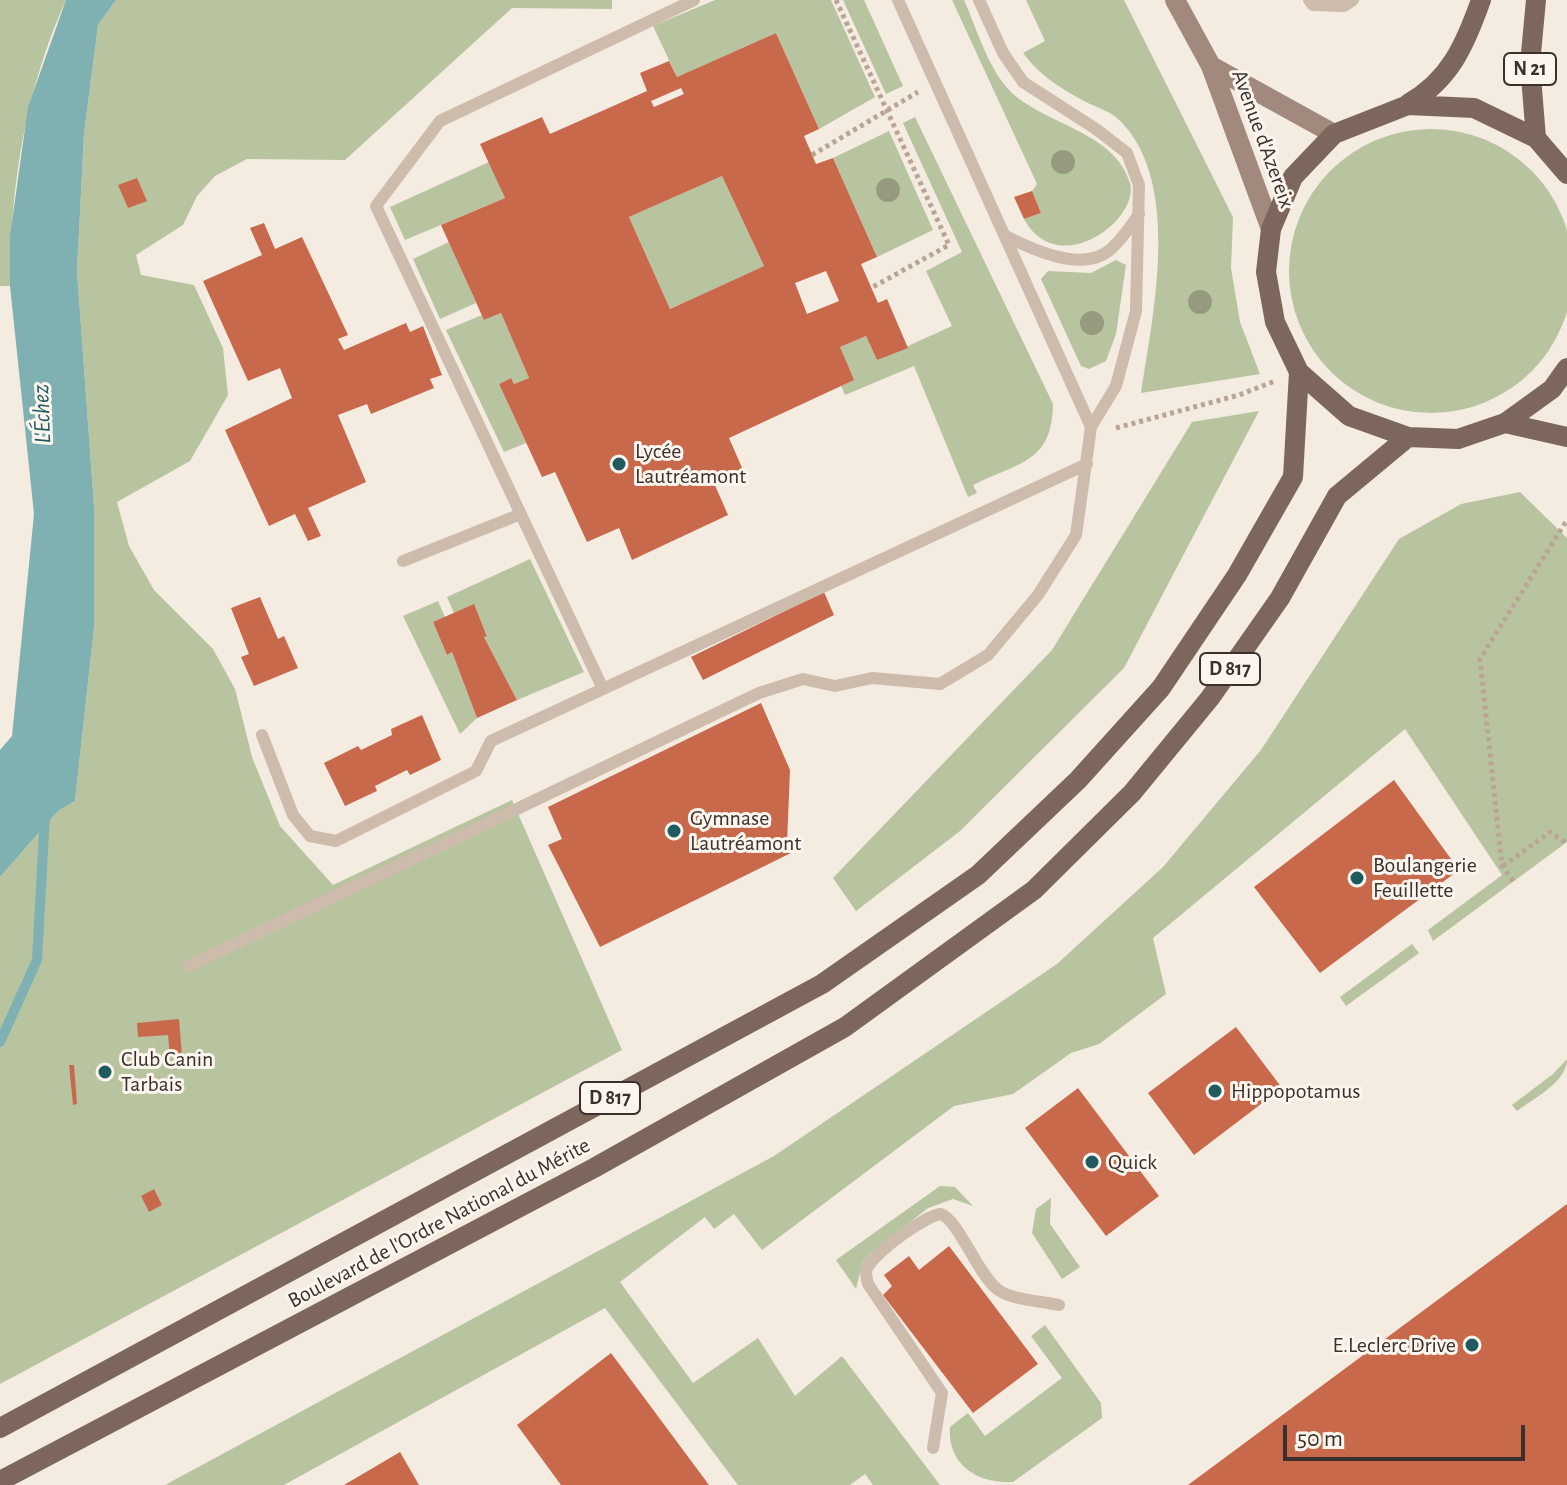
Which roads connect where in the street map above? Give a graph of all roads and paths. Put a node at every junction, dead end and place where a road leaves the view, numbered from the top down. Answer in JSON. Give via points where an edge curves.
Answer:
{"nodes":[{"id":1,"x":694,"y":0,"type":"edge"},
{"id":2,"x":836,"y":0,"type":"edge"},
{"id":3,"x":898,"y":0,"type":"edge"},
{"id":4,"x":979,"y":0,"type":"edge"},
{"id":5,"x":1175,"y":0,"type":"edge"},
{"id":6,"x":1309,"y":0,"type":"edge"},
{"id":7,"x":1353,"y":0,"type":"edge"},
{"id":8,"x":1481,"y":0,"type":"edge"},
{"id":9,"x":1536,"y":0,"type":"edge"},
{"id":10,"x":1211,"y":66,"type":"junction"},
{"id":11,"x":937,"y":86,"type":"junction"},
{"id":12,"x":1408,"y":105,"type":"junction"},
{"id":13,"x":887,"y":111,"type":"junction"},
{"id":14,"x":1334,"y":134,"type":"junction"},
{"id":15,"x":1536,"y":138,"type":"junction"},
{"id":16,"x":812,"y":155,"type":"dead end"},
{"id":17,"x":1567,"y":174,"type":"edge"},
{"id":18,"x":1139,"y":214,"type":"junction"},
{"id":19,"x":1271,"y":229,"type":"junction"},
{"id":20,"x":1004,"y":235,"type":"junction"},
{"id":21,"x":871,"y":288,"type":"dead end"},
{"id":22,"x":1567,"y":368,"type":"edge"},
{"id":23,"x":1299,"y":372,"type":"junction"},
{"id":24,"x":1505,"y":423,"type":"junction"},
{"id":25,"x":1091,"y":427,"type":"junction"},
{"id":26,"x":1408,"y":437,"type":"junction"},
{"id":27,"x":1567,"y":437,"type":"edge"},
{"id":28,"x":1087,"y":464,"type":"junction"},
{"id":29,"x":521,"y":514,"type":"junction"},
{"id":30,"x":1567,"y":520,"type":"edge"},
{"id":31,"x":403,"y":561,"type":"dead end"},
{"id":32,"x":603,"y":689,"type":"junction"},
{"id":33,"x":262,"y":735,"type":"dead end"},
{"id":34,"x":1566,"y":843,"type":"edge"},
{"id":35,"x":1502,"y":866,"type":"junction"},
{"id":36,"x":1513,"y":881,"type":"dead end"},
{"id":37,"x":189,"y":966,"type":"dead end"},
{"id":38,"x":1059,"y":1305,"type":"dead end"},
{"id":39,"x":0,"y":1428,"type":"edge"},
{"id":40,"x":933,"y":1448,"type":"dead end"},
{"id":41,"x":0,"y":1481,"type":"edge"}],
"edges":[{"from":1,"to":29,"type":"lane","via":[[440,121],[376,206]]},
{"from":2,"to":13,"type":"path"},
{"from":3,"to":11,"type":"lane"},
{"from":4,"to":18,"type":"lane","via":[[1023,82],[1127,153],[1139,185]]},
{"from":5,"to":10,"type":"main road","name":"Avenue d'Azereix"},
{"from":6,"to":7,"type":"lane","via":[[1313,5],[1344,6]]},
{"from":8,"to":12,"type":"main road","via":[[1464,49],[1433,90]]},
{"from":9,"to":15,"type":"main road","number":"N 21","via":[[1530,64]]},
{"from":10,"to":14,"type":"main road","name":"Avenue d'Azereix"},
{"from":10,"to":19,"type":"main road","name":"Avenue d'Azereix"},
{"from":11,"to":13,"type":"path"},
{"from":11,"to":20,"type":"lane"},
{"from":12,"to":14,"type":"main road"},
{"from":12,"to":15,"type":"main road","via":[[1474,108]]},
{"from":13,"to":16,"type":"path"},
{"from":13,"to":21,"type":"path","via":[[949,245]]},
{"from":14,"to":19,"type":"main road","via":[[1293,177]]},
{"from":15,"to":17,"type":"main road"},
{"from":18,"to":20,"type":"lane","via":[[1109,252],[1078,259],[1041,254]]},
{"from":18,"to":25,"type":"lane","via":[[1136,311],[1116,386]]},
{"from":19,"to":23,"type":"main road","via":[[1266,272],[1275,322]]},
{"from":20,"to":25,"type":"lane"},
{"from":22,"to":24,"type":"main road","via":[[1552,389]]},
{"from":23,"to":25,"type":"path","via":[[1122,428]]},
{"from":23,"to":26,"type":"main road","via":[[1349,416]]},
{"from":23,"to":39,"type":"main road","name":"Boulevard de l'Ordre National du Mérite","number":"D 817","via":[[1293,477],[1237,575],[1161,688],[1078,780],[978,875],[822,984]]},
{"from":24,"to":26,"type":"main road","via":[[1458,439]]},
{"from":24,"to":27,"type":"main road"},
{"from":25,"to":28,"type":"lane"},
{"from":26,"to":41,"type":"main road","name":"Boulevard de l'Ordre National du Mérite","number":"D 817","via":[[1337,496],[1280,598],[1210,698],[1132,793],[1034,890],[845,1027],[594,1168]]},
{"from":28,"to":32,"type":"lane"},
{"from":28,"to":37,"type":"lane","via":[[1076,535],[1038,595],[988,655],[940,684],[872,678],[835,686],[803,679],[759,693]]},
{"from":29,"to":31,"type":"lane"},
{"from":29,"to":32,"type":"lane"},
{"from":30,"to":35,"type":"path","via":[[1480,659]]},
{"from":32,"to":33,"type":"lane","via":[[491,741],[476,771],[336,841],[310,836],[293,815]]},
{"from":34,"to":35,"type":"path","via":[[1550,832]]},
{"from":35,"to":36,"type":"path"},
{"from":38,"to":40,"type":"lane","via":[[998,1291],[949,1217],[941,1214],[874,1257],[866,1270],[868,1284],[942,1393]]}]}
